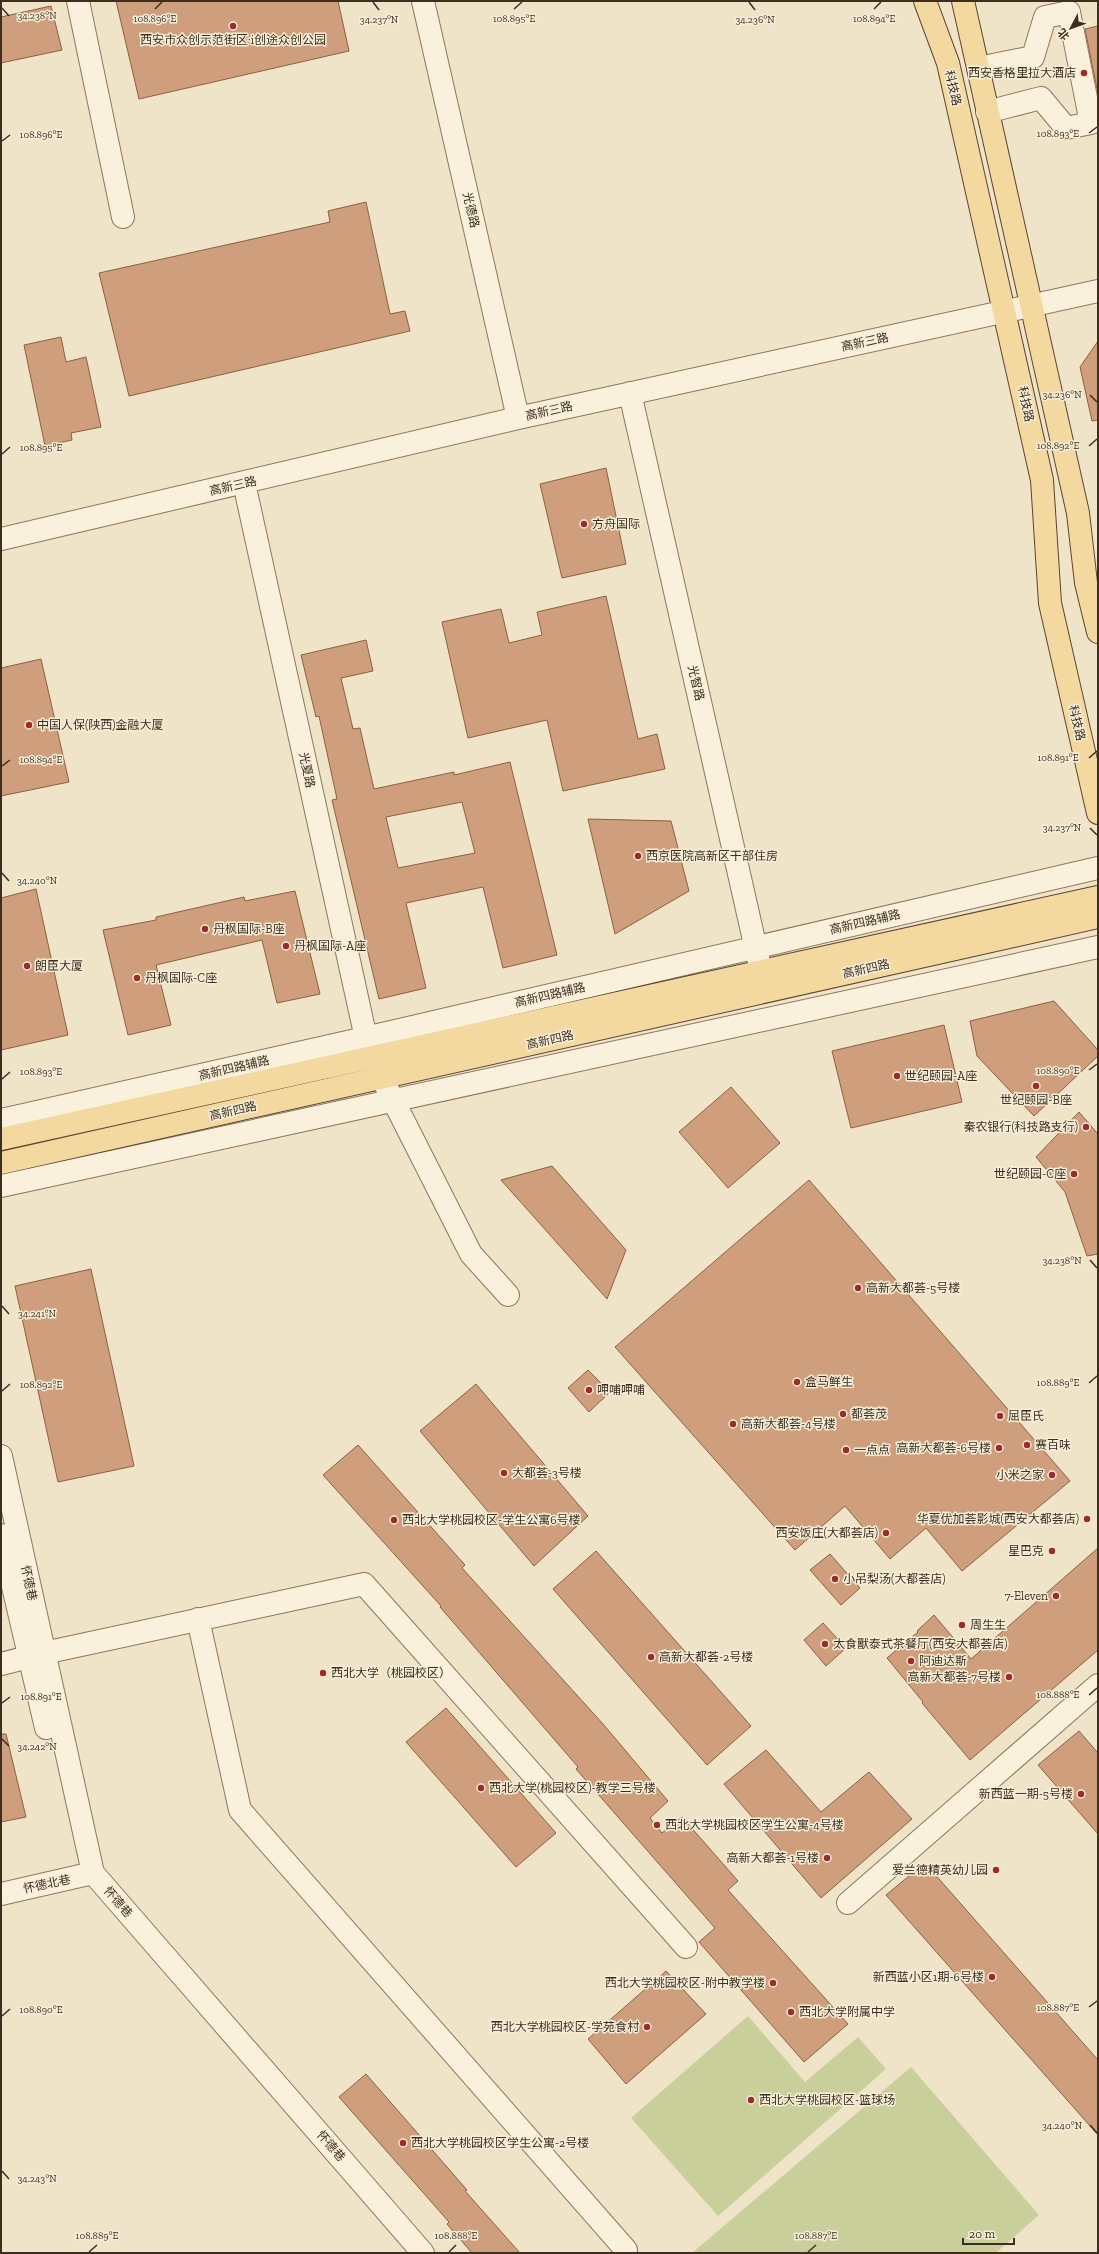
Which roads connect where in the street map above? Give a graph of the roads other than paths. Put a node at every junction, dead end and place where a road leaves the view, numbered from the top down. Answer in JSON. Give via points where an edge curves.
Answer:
{"nodes":[{"id":1,"x":78,"y":1,"type":"edge"},
{"id":2,"x":424,"y":1,"type":"edge"},
{"id":3,"x":925,"y":1,"type":"edge"},
{"id":4,"x":963,"y":1,"type":"edge"},
{"id":5,"x":978,"y":68,"type":"junction"},
{"id":6,"x":987,"y":112,"type":"junction"},
{"id":7,"x":123,"y":217,"type":"dead end"},
{"id":8,"x":1098,"y":291,"type":"edge"},
{"id":9,"x":1030,"y":306,"type":"junction"},
{"id":10,"x":1006,"y":312,"type":"junction"},
{"id":11,"x":630,"y":393,"type":"junction"},
{"id":12,"x":518,"y":418,"type":"junction"},
{"id":13,"x":244,"y":483,"type":"junction"},
{"id":14,"x":1,"y":539,"type":"edge"},
{"id":15,"x":1098,"y":632,"type":"edge"},
{"id":16,"x":1098,"y":813,"type":"edge"},
{"id":17,"x":1098,"y":868,"type":"edge"},
{"id":18,"x":1098,"y":897,"type":"edge"},
{"id":19,"x":1098,"y":917,"type":"edge"},
{"id":20,"x":756,"y":947,"type":"junction"},
{"id":21,"x":1098,"y":947,"type":"edge"},
{"id":22,"x":761,"y":972,"type":"junction"},
{"id":23,"x":368,"y":1048,"type":"junction"},
{"id":24,"x":382,"y":1078,"type":"junction"},
{"id":25,"x":393,"y":1100,"type":"junction"},
{"id":26,"x":1,"y":1120,"type":"edge"},
{"id":27,"x":1,"y":1139,"type":"edge"},
{"id":28,"x":1,"y":1163,"type":"edge"},
{"id":29,"x":1,"y":1186,"type":"edge"},
{"id":30,"x":508,"y":1295,"type":"dead end"},
{"id":31,"x":1,"y":1456,"type":"edge"},
{"id":32,"x":1,"y":1535,"type":"edge"},
{"id":33,"x":198,"y":1619,"type":"junction"},
{"id":34,"x":36,"y":1655,"type":"junction"},
{"id":35,"x":1,"y":1664,"type":"edge"},
{"id":36,"x":1098,"y":1685,"type":"edge"},
{"id":37,"x":87,"y":1875,"type":"junction"},
{"id":38,"x":1,"y":1894,"type":"edge"},
{"id":39,"x":848,"y":1903,"type":"dead end"},
{"id":40,"x":686,"y":1947,"type":"dead end"},
{"id":41,"x":626,"y":2250,"type":"dead end"},
{"id":42,"x":404,"y":2253,"type":"edge"},
{"id":43,"x":423,"y":2253,"type":"edge"}],
"edges":[{"from":1,"to":7,"type":"street"},
{"from":2,"to":12,"type":"street","name":"光德路"},
{"from":3,"to":10,"type":"main road","name":"科技路","via":[[948,63]]},
{"from":4,"to":5,"type":"main road"},
{"from":5,"to":6,"type":"main road"},
{"from":5,"to":6,"type":"street","via":[[1033,57],[1045,17],[1069,12],[1091,123],[1066,128],[1041,98]]},
{"from":6,"to":9,"type":"main road"},
{"from":8,"to":9,"type":"street","name":"高新三路"},
{"from":9,"to":10,"type":"street","name":"高新三路"},
{"from":9,"to":15,"type":"main road","via":[[1078,513],[1086,583]]},
{"from":10,"to":11,"type":"street","name":"高新三路"},
{"from":10,"to":16,"type":"main road","name":"科技路","via":[[1042,480],[1050,603]]},
{"from":11,"to":12,"type":"street","name":"高新三路"},
{"from":11,"to":20,"type":"street","name":"光智路"},
{"from":12,"to":13,"type":"street","name":"高新三路"},
{"from":13,"to":14,"type":"street","name":"高新三路"},
{"from":13,"to":23,"type":"street","name":"光夏路"},
{"from":17,"to":20,"type":"street","name":"高新四路辅路"},
{"from":18,"to":22,"type":"main road","name":"高新四路"},
{"from":19,"to":24,"type":"main road","name":"高新四路"},
{"from":20,"to":22,"type":"street","name":"光智路"},
{"from":20,"to":23,"type":"street","name":"高新四路辅路"},
{"from":21,"to":25,"type":"street"},
{"from":22,"to":23,"type":"main road","name":"高新四路"},
{"from":23,"to":26,"type":"street","name":"高新四路辅路"},
{"from":23,"to":27,"type":"main road","name":"高新四路"},
{"from":24,"to":25,"type":"street"},
{"from":24,"to":28,"type":"main road","name":"高新四路"},
{"from":25,"to":29,"type":"street"},
{"from":25,"to":30,"type":"street","via":[[471,1254]]},
{"from":31,"to":34,"type":"street","name":"怀德巷"},
{"from":32,"to":34,"type":"street","name":"怀德巷"},
{"from":33,"to":34,"type":"street"},
{"from":33,"to":40,"type":"street","via":[[364,1584]]},
{"from":33,"to":41,"type":"street","via":[[240,1810]]},
{"from":34,"to":35,"type":"street"},
{"from":34,"to":37,"type":"street","name":"怀德巷"},
{"from":36,"to":39,"type":"street"},
{"from":37,"to":38,"type":"street","name":"怀德北巷"},
{"from":37,"to":42,"type":"street","name":"怀德巷"},
{"from":37,"to":43,"type":"street","name":"怀德巷"}]}
